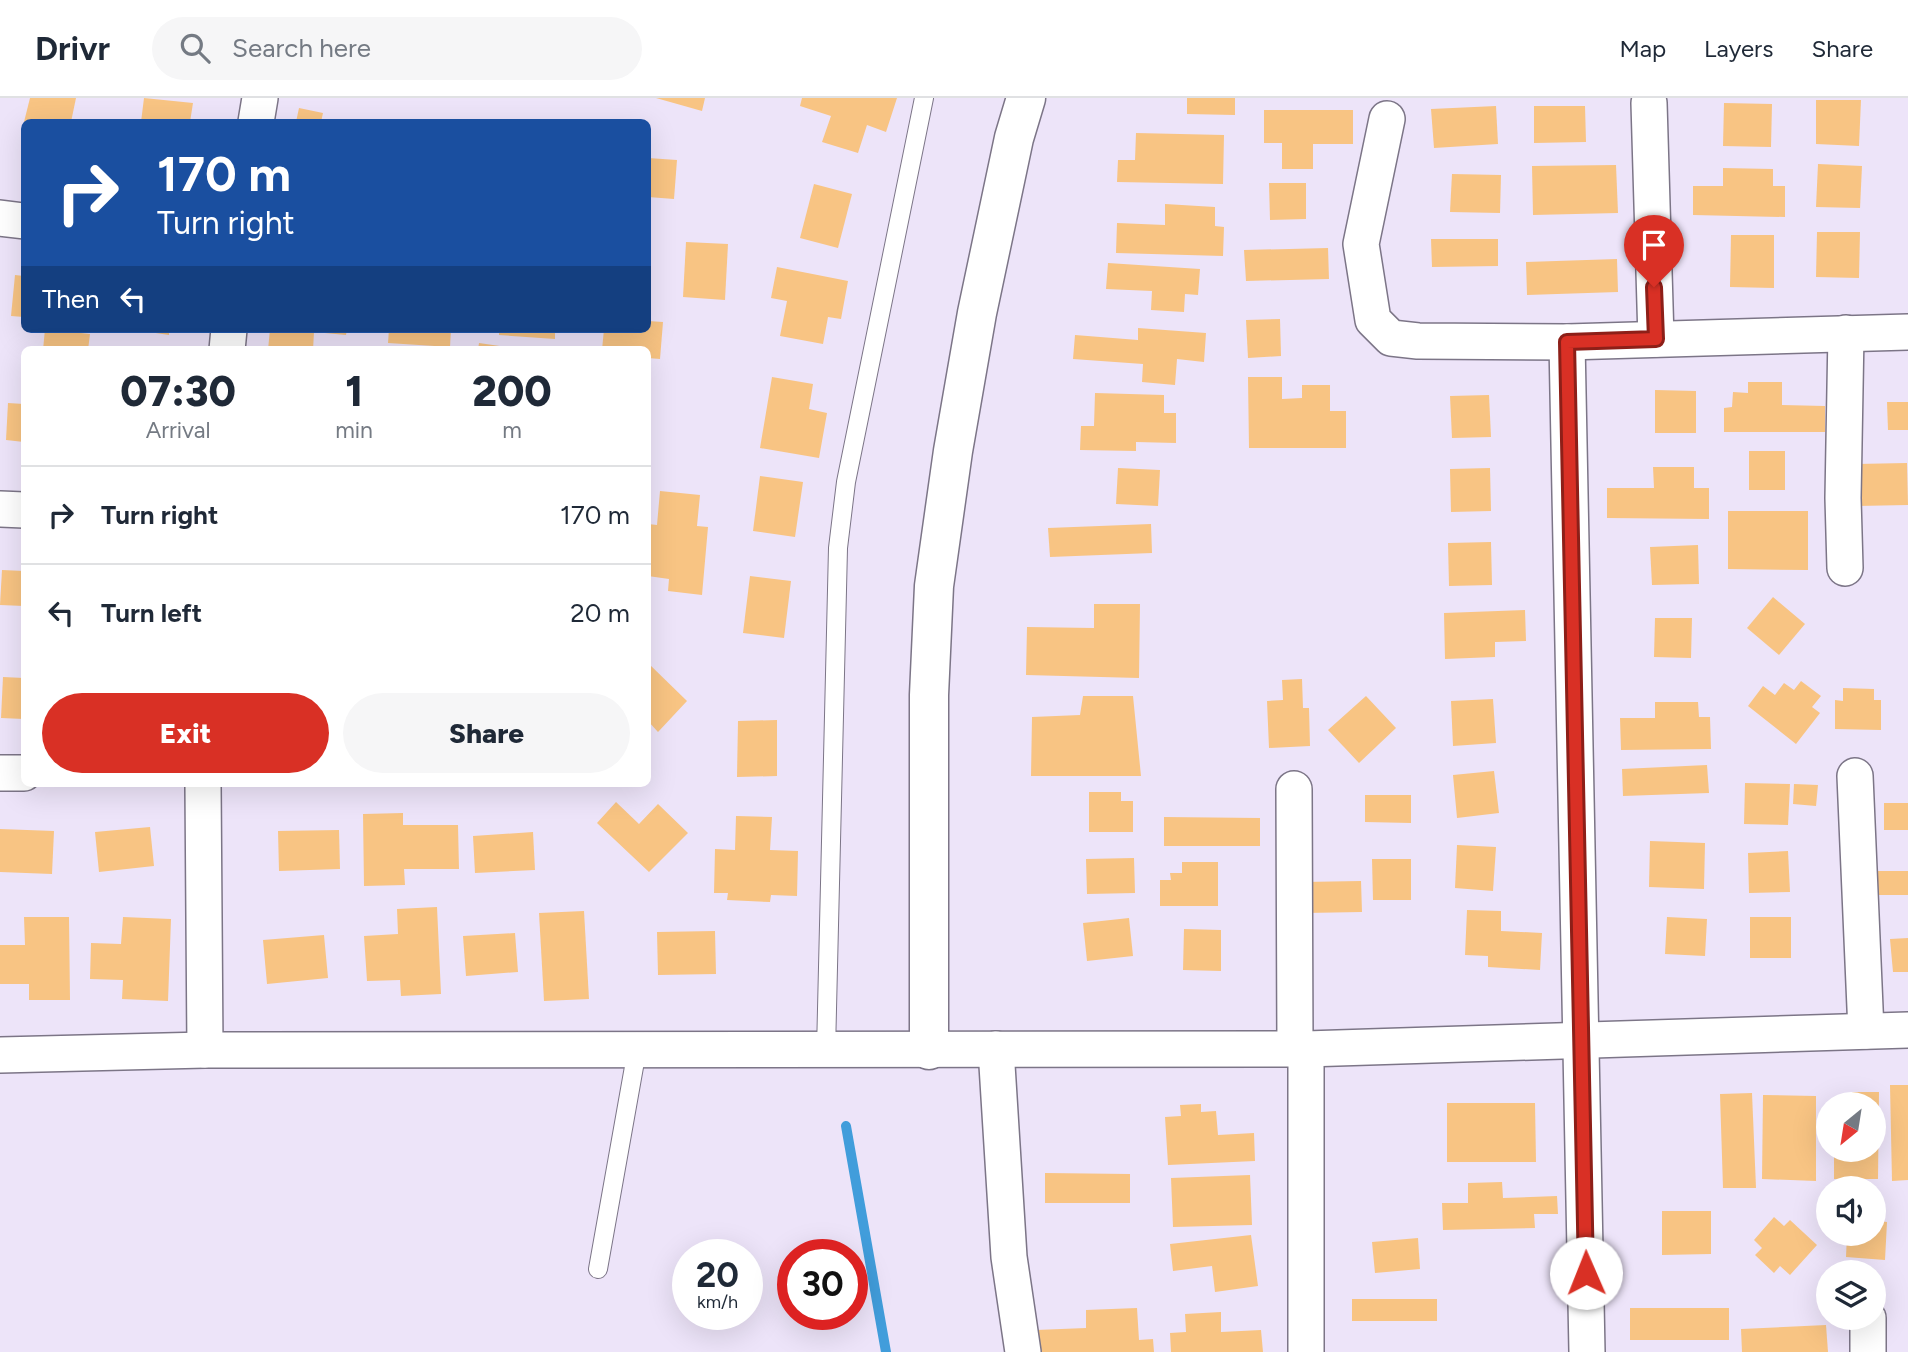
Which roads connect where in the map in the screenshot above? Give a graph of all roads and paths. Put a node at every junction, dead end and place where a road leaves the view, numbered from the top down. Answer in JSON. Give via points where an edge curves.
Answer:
{"nodes":[{"id":1,"x":260,"y":98,"type":"edge"},
{"id":2,"x":924,"y":98,"type":"edge"},
{"id":3,"x":1026,"y":98,"type":"edge"},
{"id":4,"x":1649,"y":103,"type":"dead end"},
{"id":5,"x":256,"y":119,"type":"edge"},
{"id":6,"x":1387,"y":119,"type":"dead end"},
{"id":7,"x":0,"y":218,"type":"edge"},
{"id":8,"x":21,"y":221,"type":"edge"},
{"id":9,"x":1908,"y":332,"type":"edge"},
{"id":10,"x":1846,"y":333,"type":"junction"},
{"id":11,"x":1656,"y":339,"type":"junction"},
{"id":12,"x":1567,"y":342,"type":"junction"},
{"id":13,"x":0,"y":509,"type":"edge"},
{"id":14,"x":21,"y":510,"type":"edge"},
{"id":15,"x":1845,"y":568,"type":"dead end"},
{"id":16,"x":0,"y":773,"type":"edge"},
{"id":17,"x":21,"y":773,"type":"edge"},
{"id":18,"x":1855,"y":776,"type":"dead end"},
{"id":19,"x":202,"y":787,"type":"edge"},
{"id":20,"x":1294,"y":789,"type":"dead end"},
{"id":21,"x":1908,"y":1030,"type":"edge"},
{"id":22,"x":1866,"y":1031,"type":"junction"},
{"id":23,"x":1580,"y":1038,"type":"junction"},
{"id":24,"x":996,"y":1049,"type":"junction"},
{"id":25,"x":1300,"y":1049,"type":"junction"},
{"id":26,"x":205,"y":1050,"type":"junction"},
{"id":27,"x":637,"y":1050,"type":"junction"},
{"id":28,"x":929,"y":1050,"type":"junction"},
{"id":29,"x":827,"y":1051,"type":"junction"},
{"id":30,"x":0,"y":1055,"type":"edge"},
{"id":31,"x":598,"y":1269,"type":"dead end"},
{"id":32,"x":1868,"y":1330,"type":"edge"},
{"id":33,"x":1023,"y":1352,"type":"edge"},
{"id":34,"x":1306,"y":1352,"type":"edge"},
{"id":35,"x":1587,"y":1352,"type":"edge"},
{"id":36,"x":1868,"y":1352,"type":"edge"}],
"edges":[{"from":1,"to":5,"type":"street"},
{"from":2,"to":29,"type":"lane","via":[[846,482],[838,548]]},
{"from":3,"to":28,"type":"street","via":[[977,313],[934,586],[929,695]]},
{"from":4,"to":11,"type":"street"},
{"from":6,"to":12,"type":"street","via":[[1361,244],[1373,320],[1391,338]]},
{"from":7,"to":8,"type":"street"},
{"from":9,"to":10,"type":"street"},
{"from":10,"to":11,"type":"street"},
{"from":10,"to":15,"type":"street"},
{"from":11,"to":12,"type":"street"},
{"from":12,"to":23,"type":"street"},
{"from":13,"to":14,"type":"street"},
{"from":16,"to":17,"type":"street"},
{"from":18,"to":22,"type":"street"},
{"from":19,"to":26,"type":"street"},
{"from":20,"to":25,"type":"street"},
{"from":21,"to":22,"type":"street"},
{"from":22,"to":23,"type":"street"},
{"from":23,"to":25,"type":"street"},
{"from":23,"to":35,"type":"street"},
{"from":24,"to":25,"type":"street"},
{"from":24,"to":28,"type":"street"},
{"from":24,"to":33,"type":"street","via":[[1009,1257]]},
{"from":25,"to":34,"type":"street"},
{"from":26,"to":27,"type":"street"},
{"from":26,"to":30,"type":"street"},
{"from":27,"to":29,"type":"street"},
{"from":27,"to":31,"type":"lane"},
{"from":28,"to":29,"type":"street"},
{"from":32,"to":36,"type":"street"}]}
